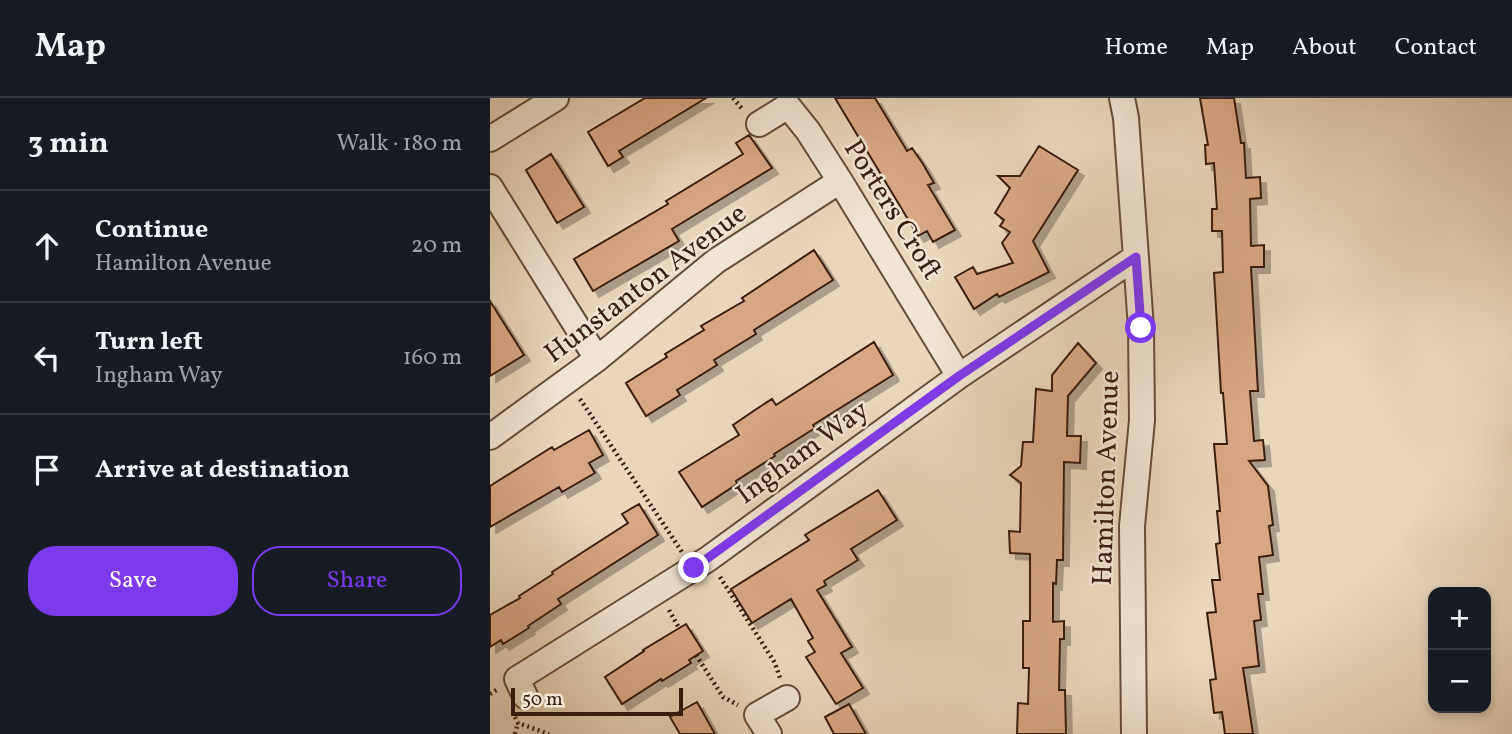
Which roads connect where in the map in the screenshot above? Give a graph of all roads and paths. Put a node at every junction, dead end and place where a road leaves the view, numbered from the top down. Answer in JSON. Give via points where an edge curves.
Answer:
{"nodes":[{"id":1,"x":556,"y":98,"type":"edge"},
{"id":2,"x":1122,"y":98,"type":"edge"},
{"id":3,"x":759,"y":124,"type":"dead end"},
{"id":4,"x":490,"y":139,"type":"edge"},
{"id":5,"x":840,"y":181,"type":"junction"},
{"id":6,"x":490,"y":187,"type":"edge"},
{"id":7,"x":1136,"y":257,"type":"junction"},
{"id":8,"x":597,"y":359,"type":"junction"},
{"id":9,"x":959,"y":376,"type":"junction"},
{"id":10,"x":568,"y":381,"type":"junction"},
{"id":11,"x":490,"y":437,"type":"edge"},
{"id":12,"x":701,"y":563,"type":"junction"},
{"id":13,"x":696,"y":655,"type":"dead end"},
{"id":14,"x":525,"y":696,"type":"dead end"},
{"id":15,"x":787,"y":698,"type":"joint"},
{"id":16,"x":519,"y":723,"type":"dead end"},
{"id":17,"x":763,"y":724,"type":"edge"},
{"id":18,"x":515,"y":734,"type":"edge"},
{"id":19,"x":1134,"y":734,"type":"edge"}],
"edges":[{"from":1,"to":4,"type":"street"},
{"from":2,"to":7,"type":"street","name":"Hamilton Avenue"},
{"from":3,"to":5,"type":"street","name":"Porters Croft","via":[[788,106]]},
{"from":5,"to":8,"type":"street","name":"Hunstanton Avenue","via":[[716,261]]},
{"from":5,"to":9,"type":"street","name":"Porters Croft"},
{"from":6,"to":8,"type":"street"},
{"from":7,"to":9,"type":"street","name":"Ingham Way"},
{"from":7,"to":19,"type":"street","name":"Hamilton Avenue","via":[[1142,420],[1132,526]]},
{"from":8,"to":10,"type":"street","name":"Hunstanton Avenue"},
{"from":9,"to":12,"type":"street","name":"Ingham Way"},
{"from":10,"to":11,"type":"street","name":"Hunstanton Avenue"},
{"from":10,"to":12,"type":"path"},
{"from":12,"to":14,"type":"street","name":"Ingham Way","via":[[517,679]]},
{"from":12,"to":15,"type":"path","via":[[775,663]]},
{"from":13,"to":17,"type":"path","via":[[723,697]]},
{"from":15,"to":17,"type":"street"},
{"from":16,"to":18,"type":"path"}]}
